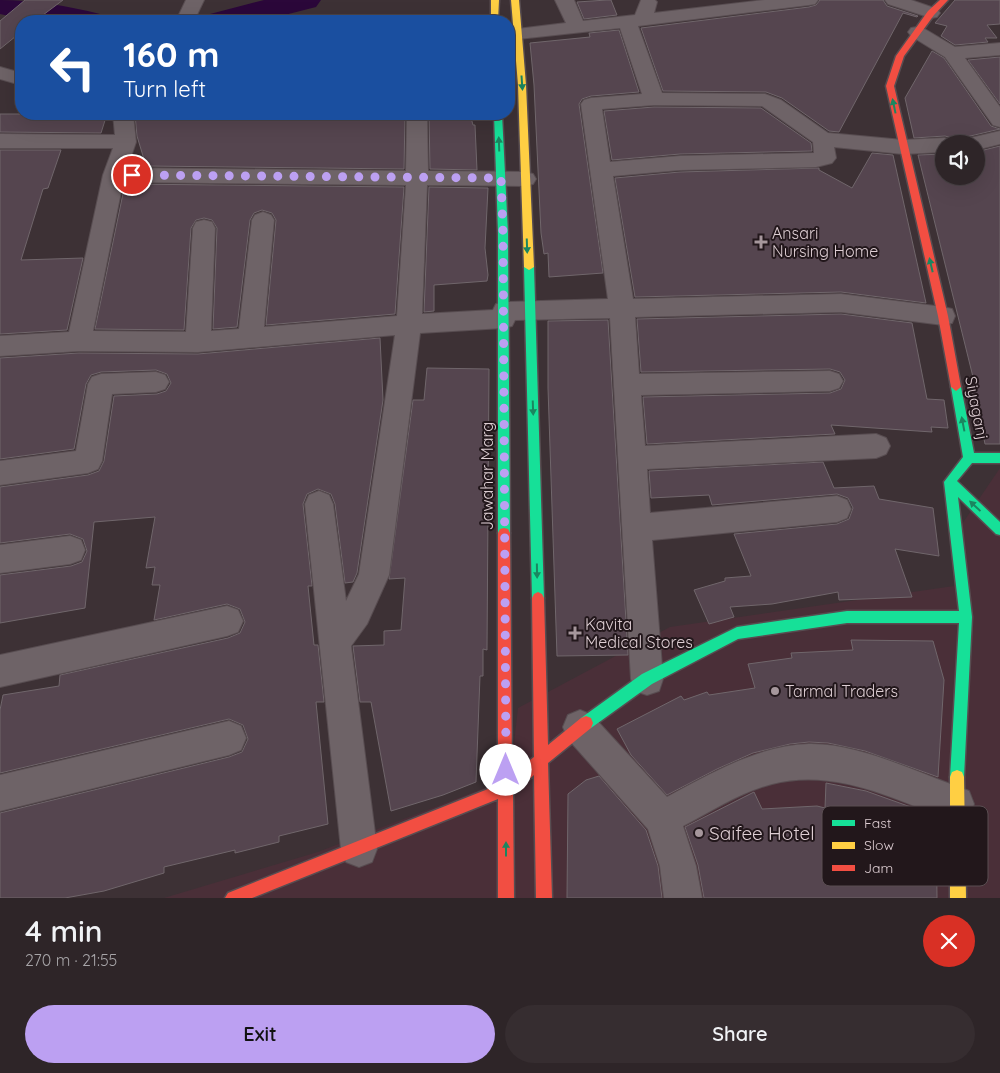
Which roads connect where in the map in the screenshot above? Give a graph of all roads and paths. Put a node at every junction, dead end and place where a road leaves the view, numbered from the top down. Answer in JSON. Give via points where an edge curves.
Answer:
{"nodes":[{"id":1,"x":495,"y":0,"type":"edge"},
{"id":2,"x":515,"y":0,"type":"edge"},
{"id":3,"x":564,"y":0,"type":"edge"},
{"id":4,"x":648,"y":0,"type":"edge"},
{"id":5,"x":810,"y":0,"type":"edge"},
{"id":6,"x":894,"y":0,"type":"edge"},
{"id":7,"x":938,"y":6,"type":"edge"},
{"id":8,"x":495,"y":15,"type":"edge"},
{"id":9,"x":514,"y":15,"type":"edge"},
{"id":10,"x":635,"y":21,"type":"junction"},
{"id":11,"x":576,"y":27,"type":"junction"},
{"id":12,"x":916,"y":32,"type":"junction"},
{"id":13,"x":515,"y":34,"type":"edge"},
{"id":14,"x":515,"y":46,"type":"edge"},
{"id":15,"x":1000,"y":49,"type":"edge"},
{"id":16,"x":952,"y":53,"type":"junction"},
{"id":17,"x":0,"y":73,"type":"edge"},
{"id":18,"x":15,"y":77,"type":"edge"},
{"id":19,"x":654,"y":98,"type":"junction"},
{"id":20,"x":124,"y":120,"type":"edge"},
{"id":21,"x":417,"y":120,"type":"edge"},
{"id":22,"x":498,"y":120,"type":"edge"},
{"id":23,"x":1000,"y":121,"type":"edge"},
{"id":24,"x":1000,"y":137,"type":"edge"},
{"id":25,"x":823,"y":139,"type":"junction"},
{"id":26,"x":985,"y":141,"type":"edge"},
{"id":27,"x":0,"y":142,"type":"edge"},
{"id":28,"x":126,"y":142,"type":"junction"},
{"id":29,"x":935,"y":145,"type":"edge"},
{"id":30,"x":903,"y":146,"type":"junction"},
{"id":31,"x":601,"y":170,"type":"junction"},
{"id":32,"x":114,"y":175,"type":"junction"},
{"id":33,"x":501,"y":178,"type":"junction"},
{"id":34,"x":417,"y":179,"type":"junction"},
{"id":35,"x":525,"y":179,"type":"junction"},
{"id":36,"x":263,"y":220,"type":"dead end"},
{"id":37,"x":204,"y":228,"type":"dead end"},
{"id":38,"x":622,"y":308,"type":"junction"},
{"id":39,"x":530,"y":310,"type":"junction"},
{"id":40,"x":503,"y":315,"type":"junction"},
{"id":41,"x":942,"y":316,"type":"junction"},
{"id":42,"x":409,"y":324,"type":"junction"},
{"id":43,"x":251,"y":337,"type":"junction"},
{"id":44,"x":79,"y":341,"type":"junction"},
{"id":45,"x":198,"y":342,"type":"junction"},
{"id":46,"x":0,"y":346,"type":"edge"},
{"id":47,"x":830,"y":381,"type":"dead end"},
{"id":48,"x":156,"y":382,"type":"dead end"},
{"id":49,"x":627,"y":385,"type":"junction"},
{"id":50,"x":876,"y":446,"type":"dead end"},
{"id":51,"x":632,"y":458,"type":"junction"},
{"id":52,"x":969,"y":458,"type":"junction"},
{"id":53,"x":1000,"y":458,"type":"edge"},
{"id":54,"x":0,"y":473,"type":"edge"},
{"id":55,"x":950,"y":482,"type":"junction"},
{"id":56,"x":319,"y":504,"type":"dead end"},
{"id":57,"x":837,"y":509,"type":"dead end"},
{"id":58,"x":636,"y":528,"type":"junction"},
{"id":59,"x":1000,"y":530,"type":"edge"},
{"id":60,"x":70,"y":550,"type":"dead end"},
{"id":61,"x":0,"y":558,"type":"edge"},
{"id":62,"x":966,"y":617,"type":"junction"},
{"id":63,"x":227,"y":621,"type":"dead end"},
{"id":64,"x":335,"y":642,"type":"junction"},
{"id":65,"x":0,"y":671,"type":"edge"},
{"id":66,"x":647,"y":679,"type":"junction"},
{"id":67,"x":580,"y":728,"type":"junction"},
{"id":68,"x":229,"y":738,"type":"dead end"},
{"id":69,"x":541,"y":760,"type":"junction"},
{"id":70,"x":506,"y":789,"type":"junction"},
{"id":71,"x":0,"y":792,"type":"edge"},
{"id":72,"x":956,"y":804,"type":"joint"},
{"id":73,"x":662,"y":818,"type":"junction"},
{"id":74,"x":359,"y":849,"type":"junction"},
{"id":75,"x":233,"y":898,"type":"edge"},
{"id":76,"x":506,"y":898,"type":"edge"},
{"id":77,"x":544,"y":898,"type":"edge"},
{"id":78,"x":683,"y":898,"type":"edge"}],
"edges":[{"from":1,"to":8,"type":"main road"},
{"from":2,"to":9,"type":"main road"},
{"from":3,"to":11,"type":"street"},
{"from":4,"to":10,"type":"street"},
{"from":5,"to":10,"type":"street"},
{"from":6,"to":7,"type":"street"},
{"from":7,"to":12,"type":"main road","name":"Siyaganj"},
{"from":10,"to":11,"type":"street"},
{"from":10,"to":19,"type":"street"},
{"from":11,"to":13,"type":"street"},
{"from":12,"to":16,"type":"street"},
{"from":30,"to":12,"type":"main road","name":"Siyaganj","one_way":true,"via":[[890,86],[900,56]]},
{"from":14,"to":35,"type":"main road","one_way":true,"via":[[522,86]]},
{"from":15,"to":16,"type":"street"},
{"from":16,"to":23,"type":"street"},
{"from":17,"to":18,"type":"street"},
{"from":19,"to":25,"type":"street","via":[[765,100]]},
{"from":19,"to":31,"type":"street","via":[[591,104]]},
{"from":20,"to":28,"type":"street"},
{"from":21,"to":34,"type":"street"},
{"from":33,"to":22,"type":"main road","name":"Jawahar Marg","one_way":true},
{"from":24,"to":26,"type":"street"},
{"from":25,"to":30,"type":"street"},
{"from":25,"to":31,"type":"street","via":[[825,158],[816,160],[680,163]]},
{"from":27,"to":28,"type":"street"},
{"from":28,"to":32,"type":"street"},
{"from":29,"to":30,"type":"street"},
{"from":41,"to":30,"type":"main road","name":"Siyaganj","one_way":true},
{"from":31,"to":38,"type":"street"},
{"from":32,"to":34,"type":"street"},
{"from":32,"to":44,"type":"street"},
{"from":33,"to":34,"type":"street"},
{"from":33,"to":35,"type":"street"},
{"from":33,"to":40,"type":"main road","name":"Jawahar Marg"},
{"from":34,"to":42,"type":"street"},
{"from":35,"to":39,"type":"main road","one_way":true},
{"from":36,"to":43,"type":"street"},
{"from":37,"to":45,"type":"street"},
{"from":38,"to":39,"type":"street"},
{"from":38,"to":41,"type":"street","via":[[841,303]]},
{"from":38,"to":49,"type":"street"},
{"from":39,"to":40,"type":"street"},
{"from":39,"to":69,"type":"main road","one_way":true},
{"from":40,"to":42,"type":"street"},
{"from":40,"to":70,"type":"main road","name":"Jawahar Marg"},
{"from":52,"to":41,"type":"main road","name":"Siyaganj","one_way":true},
{"from":42,"to":43,"type":"street"},
{"from":42,"to":64,"type":"street","via":[[374,575],[356,613]]},
{"from":43,"to":45,"type":"street"},
{"from":44,"to":45,"type":"street"},
{"from":44,"to":46,"type":"street"},
{"from":47,"to":49,"type":"street"},
{"from":48,"to":54,"type":"street","via":[[101,384],[88,462]]},
{"from":49,"to":51,"type":"street"},
{"from":50,"to":51,"type":"street"},
{"from":51,"to":58,"type":"street"},
{"from":52,"to":53,"type":"main road"},
{"from":52,"to":55,"type":"main road","name":"Siyaganj"},
{"from":59,"to":55,"type":"main road","one_way":true},
{"from":55,"to":62,"type":"main road"},
{"from":56,"to":64,"type":"street"},
{"from":57,"to":58,"type":"street"},
{"from":58,"to":66,"type":"street"},
{"from":60,"to":61,"type":"street"},
{"from":62,"to":66,"type":"main road","via":[[847,616],[737,633]]},
{"from":62,"to":72,"type":"main road"},
{"from":63,"to":65,"type":"street"},
{"from":64,"to":74,"type":"street"},
{"from":66,"to":67,"type":"main road"},
{"from":67,"to":69,"type":"main road"},
{"from":67,"to":73,"type":"street"},
{"from":68,"to":71,"type":"street"},
{"from":69,"to":70,"type":"main road"},
{"from":69,"to":77,"type":"main road"},
{"from":70,"to":74,"type":"main road"},
{"from":76,"to":70,"type":"main road","name":"Jawahar Marg","one_way":true},
{"from":72,"to":73,"type":"street","via":[[846,766],[810,761],[755,772]]},
{"from":73,"to":78,"type":"street","via":[[678,866]]},
{"from":74,"to":75,"type":"main road"}]}
